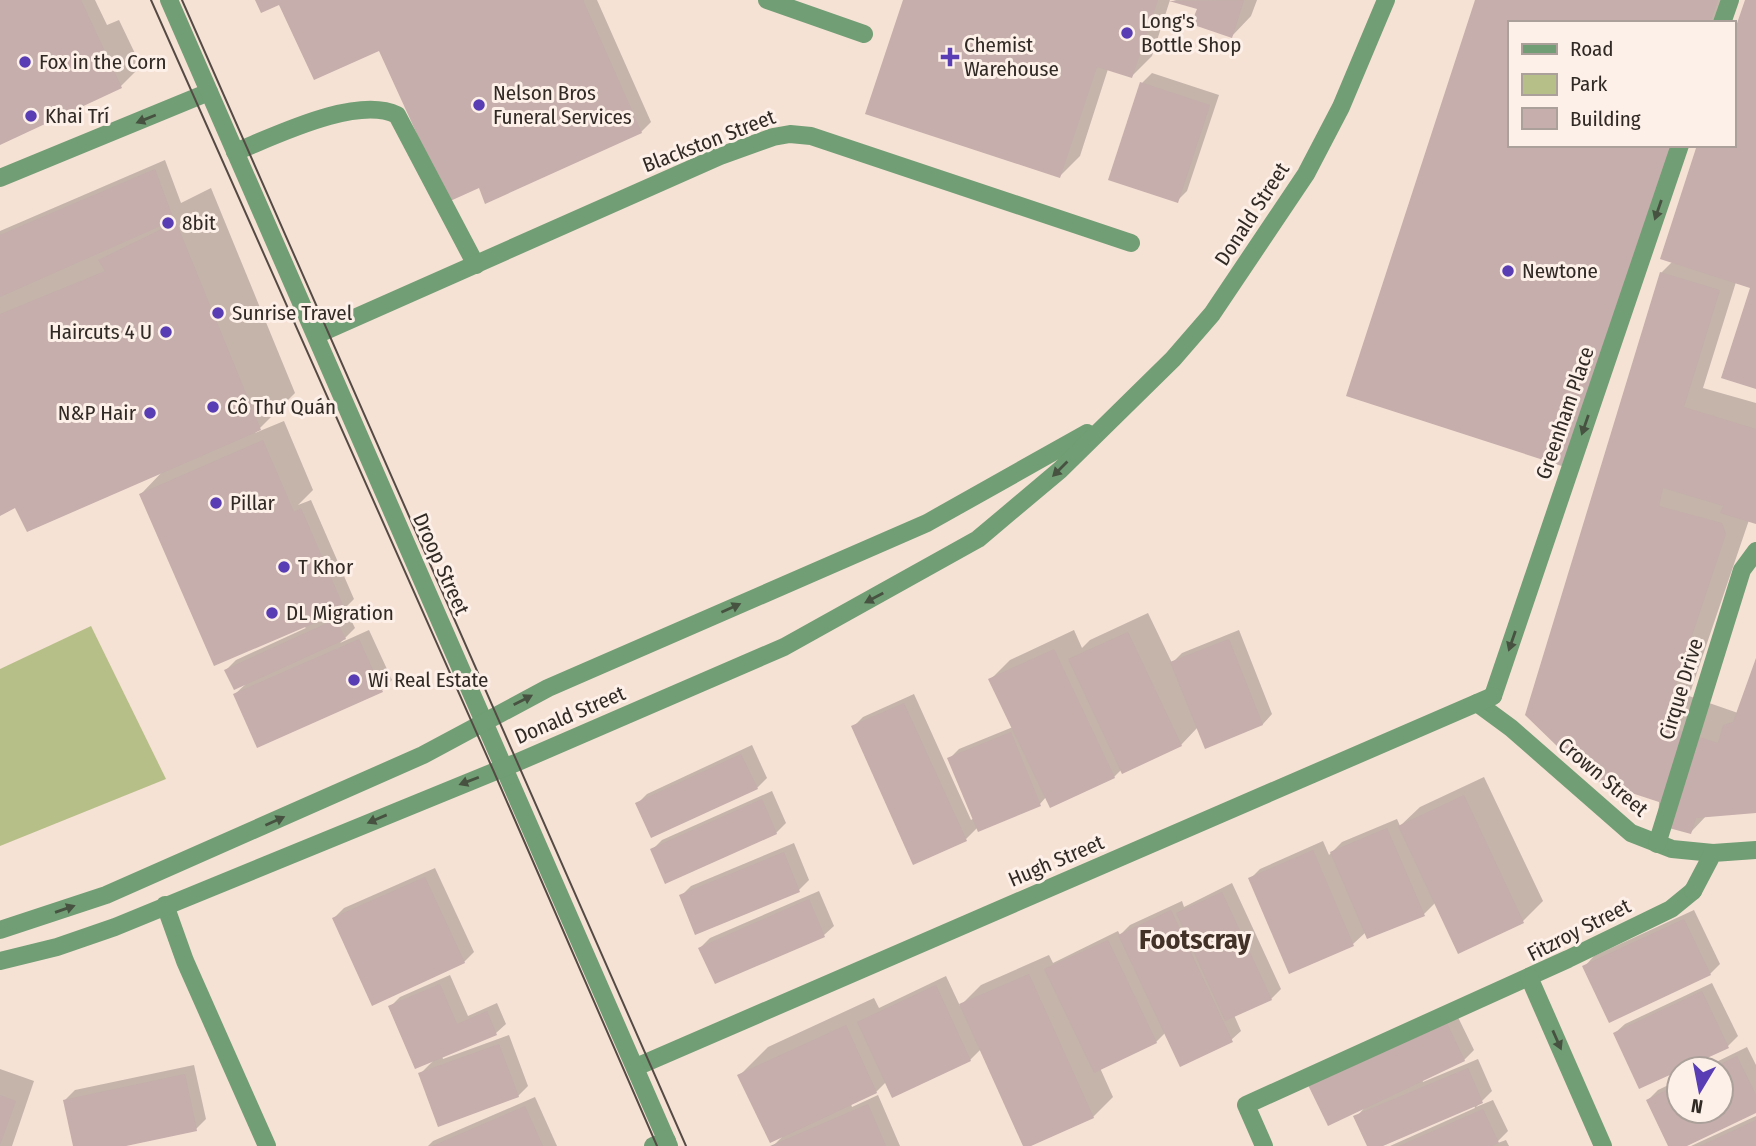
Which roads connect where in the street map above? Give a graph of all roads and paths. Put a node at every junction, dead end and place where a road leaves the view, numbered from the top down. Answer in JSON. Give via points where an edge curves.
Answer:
{"nodes":[{"id":1,"x":169,"y":0,"type":"edge"},
{"id":2,"x":767,"y":0,"type":"edge"},
{"id":3,"x":1386,"y":0,"type":"edge"},
{"id":4,"x":1730,"y":0,"type":"edge"},
{"id":5,"x":1723,"y":21,"type":"edge"},
{"id":6,"x":864,"y":34,"type":"dead end"},
{"id":7,"x":209,"y":92,"type":"junction"},
{"id":8,"x":1679,"y":147,"type":"edge"},
{"id":9,"x":235,"y":152,"type":"junction"},
{"id":10,"x":0,"y":178,"type":"edge"},
{"id":11,"x":1131,"y":243,"type":"dead end"},
{"id":12,"x":476,"y":265,"type":"junction"},
{"id":13,"x":316,"y":335,"type":"junction"},
{"id":14,"x":1108,"y":421,"type":"junction"},
{"id":15,"x":1756,"y":551,"type":"edge"},
{"id":16,"x":1485,"y":699,"type":"junction"},
{"id":17,"x":485,"y":721,"type":"junction"},
{"id":18,"x":506,"y":766,"type":"junction"},
{"id":19,"x":1657,"y":844,"type":"junction"},
{"id":20,"x":1756,"y":850,"type":"edge"},
{"id":21,"x":1713,"y":853,"type":"junction"},
{"id":22,"x":166,"y":905,"type":"junction"},
{"id":23,"x":0,"y":930,"type":"edge"},
{"id":24,"x":0,"y":961,"type":"edge"},
{"id":25,"x":1529,"y":978,"type":"junction"},
{"id":26,"x":636,"y":1067,"type":"junction"},
{"id":27,"x":663,"y":1144,"type":"edge"},
{"id":28,"x":267,"y":1146,"type":"edge"},
{"id":29,"x":1264,"y":1146,"type":"edge"},
{"id":30,"x":1603,"y":1146,"type":"edge"}],
"edges":[{"from":1,"to":7,"type":"street","name":"Droop Street"},
{"from":2,"to":6,"type":"street"},
{"from":3,"to":14,"type":"street","name":"Donald Street","via":[[1341,107],[1306,174],[1248,262],[1212,314]]},
{"from":4,"to":5,"type":"street"},
{"from":7,"to":9,"type":"street","name":"Droop Street"},
{"from":7,"to":10,"type":"street","one_way":true},
{"from":8,"to":16,"type":"street","name":"Greenham Place","one_way":true},
{"from":9,"to":12,"type":"street","via":[[327,117],[366,110],[397,115]]},
{"from":9,"to":13,"type":"street","name":"Droop Street"},
{"from":11,"to":12,"type":"street","name":"Blackston Street","via":[[841,145],[790,134],[720,156]]},
{"from":12,"to":13,"type":"street","name":"Blackston Street"},
{"from":13,"to":17,"type":"street","name":"Droop Street"},
{"from":17,"to":14,"type":"street","name":"Donald Street","one_way":true,"via":[[548,688],[927,523]]},
{"from":14,"to":18,"type":"street","name":"Donald Street","one_way":true,"via":[[1038,490],[978,539],[942,561],[784,647]]},
{"from":15,"to":19,"type":"street","name":"Cirque Drive","via":[[1742,570]]},
{"from":16,"to":19,"type":"street","name":"Crown Street","via":[[1511,728],[1619,823]]},
{"from":16,"to":26,"type":"street","name":"Hugh Street"},
{"from":17,"to":18,"type":"street","name":"Droop Street"},
{"from":23,"to":17,"type":"street","name":"Donald Street","one_way":true,"via":[[106,895],[423,755]]},
{"from":18,"to":22,"type":"street","name":"Donald Street","one_way":true},
{"from":18,"to":26,"type":"street","name":"Droop Street"},
{"from":19,"to":21,"type":"street","name":"Crown Street"},
{"from":20,"to":21,"type":"street","name":"Crown Street"},
{"from":21,"to":25,"type":"street","name":"Fitzroy Street","via":[[1693,891],[1671,909]]},
{"from":22,"to":24,"type":"street","name":"Donald Street","via":[[57,947]]},
{"from":22,"to":28,"type":"street","via":[[185,961]]},
{"from":25,"to":29,"type":"street","via":[[1246,1105]]},
{"from":25,"to":30,"type":"street","name":"Fitzroy Street","one_way":true},
{"from":26,"to":27,"type":"street","name":"Droop Street"}]}
